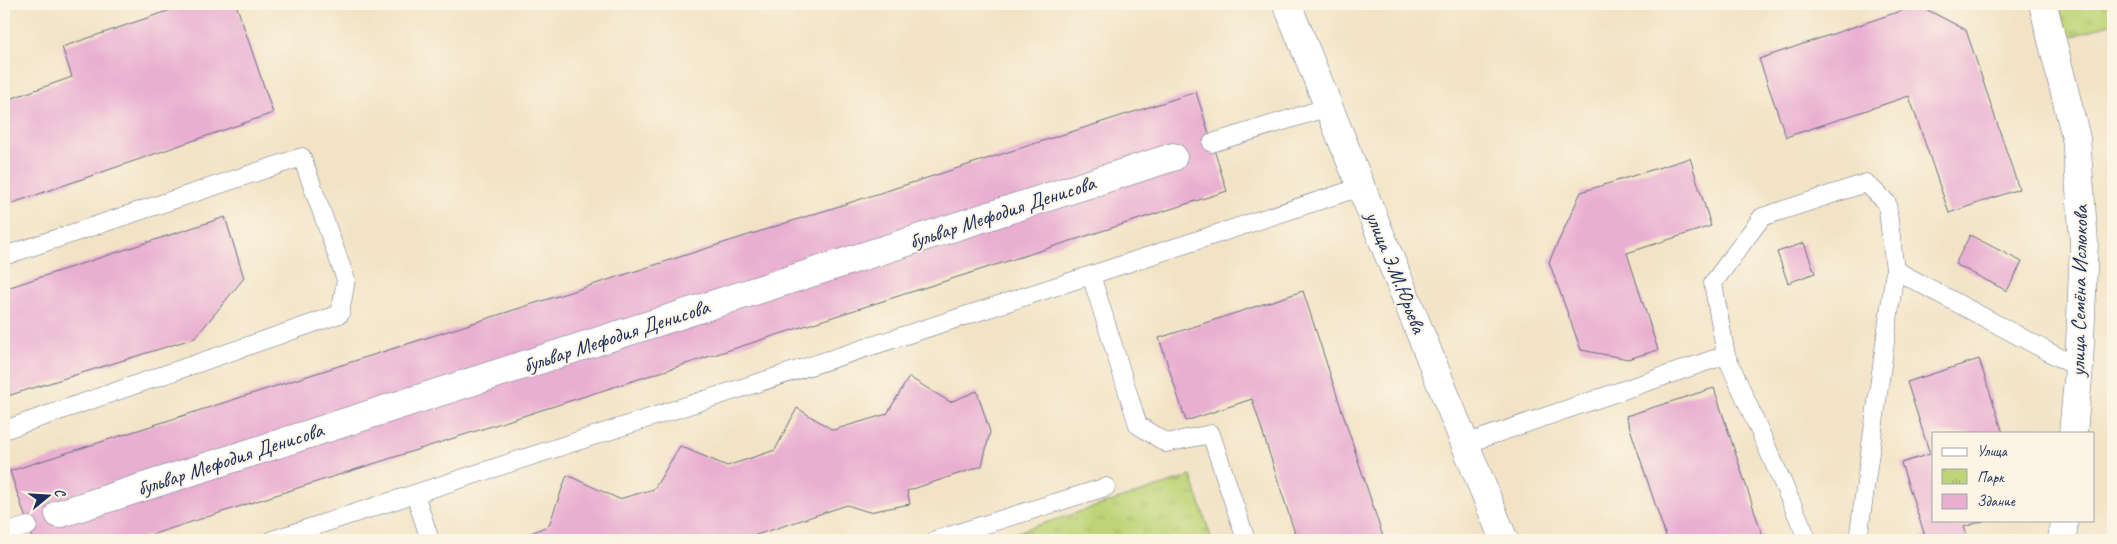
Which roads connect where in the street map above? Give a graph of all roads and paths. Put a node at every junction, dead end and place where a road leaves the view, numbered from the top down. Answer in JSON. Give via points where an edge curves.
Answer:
{"nodes":[{"id":1,"x":1287,"y":4,"type":"edge"},
{"id":2,"x":2043,"y":4,"type":"edge"},
{"id":3,"x":1329,"y":107,"type":"junction"},
{"id":4,"x":1212,"y":144,"type":"dead end"},
{"id":5,"x":1173,"y":157,"type":"dead end"},
{"id":6,"x":1361,"y":187,"type":"junction"},
{"id":7,"x":4,"y":256,"type":"edge"},
{"id":8,"x":1895,"y":270,"type":"junction"},
{"id":9,"x":1091,"y":275,"type":"junction"},
{"id":10,"x":1726,"y":355,"type":"junction"},
{"id":11,"x":2079,"y":368,"type":"junction"},
{"id":12,"x":4,"y":430,"type":"edge"},
{"id":13,"x":2073,"y":432,"type":"edge"},
{"id":14,"x":1465,"y":444,"type":"junction"},
{"id":15,"x":1106,"y":487,"type":"dead end"},
{"id":16,"x":415,"y":494,"type":"junction"},
{"id":17,"x":59,"y":514,"type":"dead end"},
{"id":18,"x":2064,"y":522,"type":"edge"},
{"id":19,"x":28,"y":526,"type":"dead end"},
{"id":20,"x":4,"y":533,"type":"edge"},
{"id":21,"x":272,"y":540,"type":"edge"},
{"id":22,"x":430,"y":540,"type":"edge"},
{"id":23,"x":935,"y":540,"type":"edge"},
{"id":24,"x":1246,"y":540,"type":"edge"},
{"id":25,"x":1504,"y":540,"type":"edge"},
{"id":26,"x":1808,"y":540,"type":"edge"},
{"id":27,"x":1858,"y":540,"type":"edge"},
{"id":28,"x":2062,"y":540,"type":"edge"}],
"edges":[{"from":1,"to":3,"type":"street","name":"улица Э.М.Юрьева"},
{"from":2,"to":11,"type":"street","name":"улица Семёна Ислюкова","via":[[2076,138],[2084,242]]},
{"from":3,"to":4,"type":"lane"},
{"from":3,"to":6,"type":"street","name":"улица Э.М.Юрьева"},
{"from":5,"to":17,"type":"street","name":"бульвар Мефодия Денисова"},
{"from":6,"to":9,"type":"lane"},
{"from":6,"to":14,"type":"street","name":"улица Э.М.Юрьева"},
{"from":7,"to":12,"type":"lane","via":[[302,157],[346,280],[340,314]]},
{"from":8,"to":10,"type":"lane","via":[[1887,203],[1866,183],[1762,217],[1713,283]]},
{"from":8,"to":11,"type":"lane"},
{"from":8,"to":27,"type":"lane"},
{"from":9,"to":16,"type":"lane"},
{"from":9,"to":24,"type":"lane","via":[[1138,425],[1166,443],[1211,434]]},
{"from":10,"to":14,"type":"lane"},
{"from":10,"to":26,"type":"lane"},
{"from":11,"to":13,"type":"street","name":"улица Семёна Ислюкова"},
{"from":14,"to":25,"type":"street","name":"улица Э.М.Юрьева"},
{"from":15,"to":23,"type":"lane"},
{"from":16,"to":21,"type":"lane"},
{"from":16,"to":22,"type":"lane"},
{"from":18,"to":28,"type":"street"},
{"from":19,"to":20,"type":"lane"}]}
